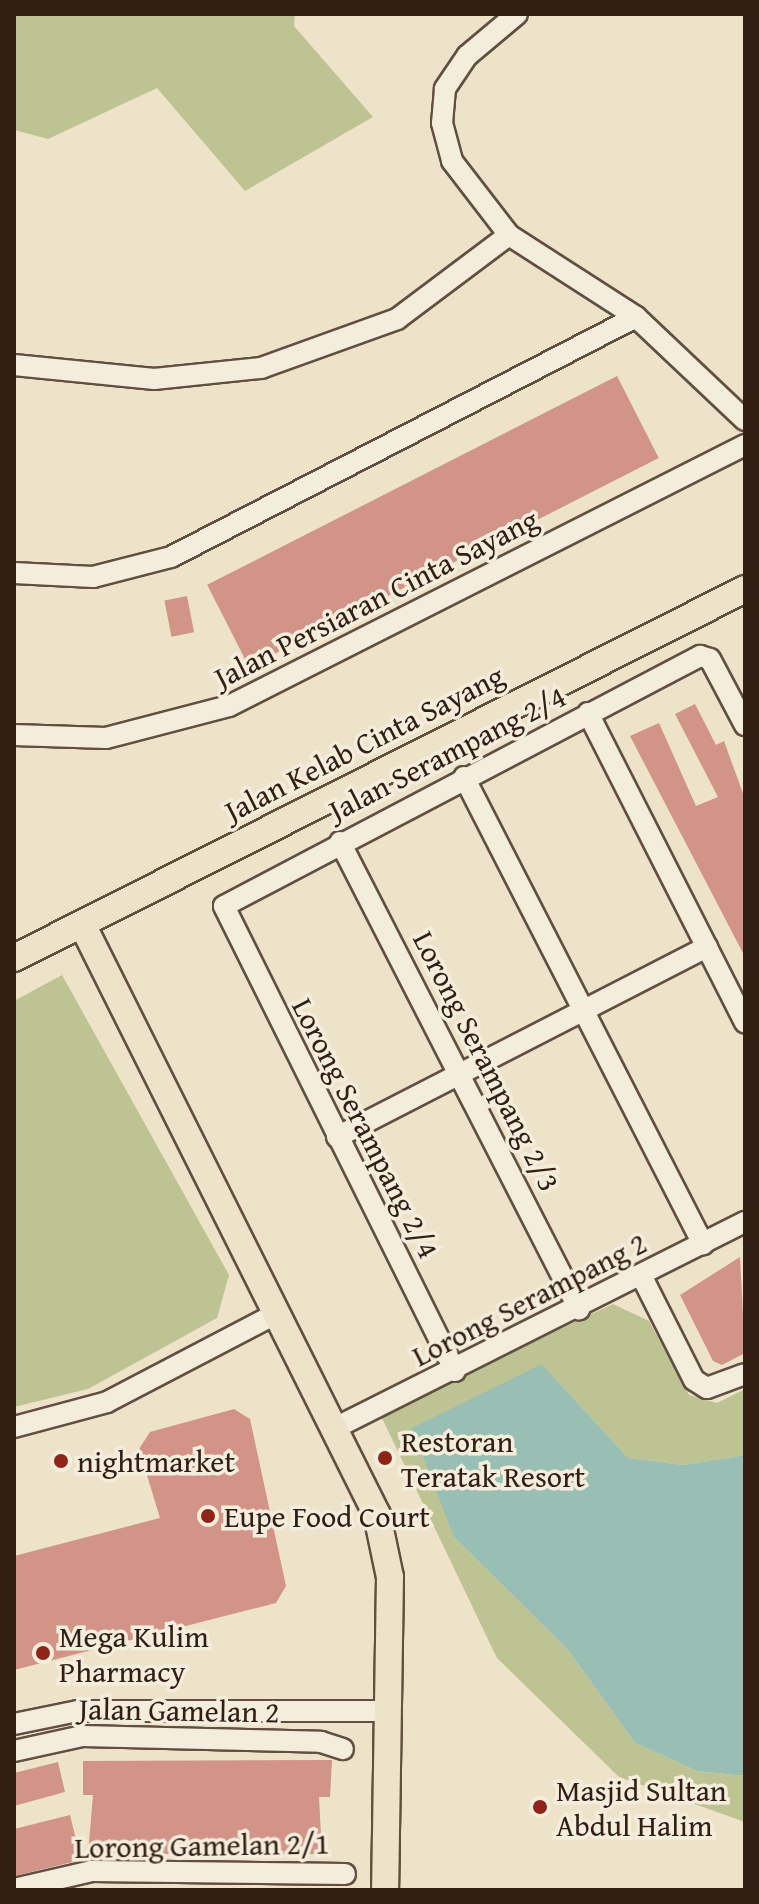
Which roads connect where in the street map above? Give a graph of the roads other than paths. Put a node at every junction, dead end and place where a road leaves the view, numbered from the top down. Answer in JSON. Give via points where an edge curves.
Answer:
{"nodes":[{"id":1,"x":517,"y":14,"type":"edge"},
{"id":2,"x":509,"y":235,"type":"junction"},
{"id":3,"x":636,"y":317,"type":"junction"},
{"id":4,"x":14,"y":365,"type":"edge"},
{"id":5,"x":745,"y":420,"type":"edge"},
{"id":6,"x":745,"y":445,"type":"edge"},
{"id":7,"x":14,"y":573,"type":"edge"},
{"id":8,"x":745,"y":589,"type":"edge"},
{"id":9,"x":588,"y":713,"type":"junction"},
{"id":10,"x":745,"y":725,"type":"edge"},
{"id":11,"x":14,"y":735,"type":"edge"},
{"id":12,"x":464,"y":777,"type":"junction"},
{"id":13,"x":340,"y":842,"type":"junction"},
{"id":14,"x":151,"y":888,"type":"junction"},
{"id":15,"x":224,"y":912,"type":"joint"},
{"id":16,"x":82,"y":924,"type":"junction"},
{"id":17,"x":707,"y":947,"type":"junction"},
{"id":18,"x":17,"y":957,"type":"edge"},
{"id":19,"x":103,"y":975,"type":"junction"},
{"id":20,"x":583,"y":1011,"type":"junction"},
{"id":21,"x":745,"y":1022,"type":"edge"},
{"id":22,"x":461,"y":1074,"type":"junction"},
{"id":23,"x":337,"y":1137,"type":"junction"},
{"id":24,"x":745,"y":1222,"type":"edge"},
{"id":25,"x":703,"y":1244,"type":"junction"},
{"id":26,"x":642,"y":1277,"type":"junction"},
{"id":27,"x":579,"y":1309,"type":"junction"},
{"id":28,"x":277,"y":1313,"type":"junction"},
{"id":29,"x":455,"y":1371,"type":"junction"},
{"id":30,"x":745,"y":1374,"type":"edge"},
{"id":31,"x":14,"y":1427,"type":"edge"},
{"id":32,"x":337,"y":1427,"type":"junction"},
{"id":33,"x":389,"y":1711,"type":"junction"},
{"id":34,"x":14,"y":1724,"type":"edge"},
{"id":35,"x":343,"y":1749,"type":"dead end"},
{"id":36,"x":14,"y":1751,"type":"edge"},
{"id":37,"x":385,"y":1857,"type":"junction"},
{"id":38,"x":345,"y":1874,"type":"dead end"},
{"id":39,"x":14,"y":1889,"type":"edge"},
{"id":40,"x":385,"y":1890,"type":"edge"},
{"id":41,"x":402,"y":1890,"type":"edge"}],
"edges":[{"from":1,"to":2,"type":"street","via":[[454,71],[442,123],[452,161]]},
{"from":2,"to":3,"type":"street"},
{"from":2,"to":4,"type":"street","via":[[397,319],[261,368],[154,379]]},
{"from":3,"to":5,"type":"street"},
{"from":3,"to":7,"type":"street","via":[[171,557],[93,577]]},
{"from":6,"to":11,"type":"street","name":"Jalan Persiaran Cinta Sayang","via":[[229,706],[106,738]]},
{"from":8,"to":14,"type":"main road","name":"Jalan Kelab Cinta Sayang"},
{"from":9,"to":10,"type":"street","name":"Jalan Serampang 2/4","via":[[706,657]]},
{"from":9,"to":12,"type":"street","name":"Jalan Serampang 2/4"},
{"from":9,"to":17,"type":"street"},
{"from":12,"to":13,"type":"street","name":"Jalan Serampang 2/4"},
{"from":12,"to":20,"type":"street"},
{"from":13,"to":15,"type":"street","name":"Jalan Serampang 2/4","via":[[232,897]]},
{"from":13,"to":22,"type":"street","name":"Lorong Serampang 2/3"},
{"from":14,"to":16,"type":"main road","name":"Jalan Kelab Cinta Sayang"},
{"from":14,"to":19,"type":"main road","via":[[111,922]]},
{"from":15,"to":23,"type":"street","name":"Lorong Serampang 2/4"},
{"from":16,"to":18,"type":"main road","name":"Jalan Kelab Cinta Sayang"},
{"from":16,"to":19,"type":"main road"},
{"from":17,"to":20,"type":"street"},
{"from":17,"to":21,"type":"street"},
{"from":18,"to":19,"type":"main road","via":[[70,949]]},
{"from":19,"to":28,"type":"main road"},
{"from":20,"to":22,"type":"street"},
{"from":20,"to":25,"type":"street"},
{"from":22,"to":23,"type":"street"},
{"from":22,"to":27,"type":"street","name":"Lorong Serampang 2/3"},
{"from":23,"to":29,"type":"street","name":"Lorong Serampang 2/4"},
{"from":24,"to":25,"type":"street","name":"Lorong Serampang 2"},
{"from":25,"to":26,"type":"street","name":"Lorong Serampang 2"},
{"from":26,"to":27,"type":"street","name":"Lorong Serampang 2"},
{"from":26,"to":30,"type":"street","via":[[694,1380],[707,1388]]},
{"from":27,"to":29,"type":"street","name":"Lorong Serampang 2"},
{"from":28,"to":31,"type":"street","via":[[107,1402]]},
{"from":28,"to":32,"type":"main road"},
{"from":29,"to":32,"type":"street","name":"Lorong Serampang 2"},
{"from":32,"to":33,"type":"main road","via":[[388,1557]]},
{"from":33,"to":34,"type":"street","via":[[78,1711]]},
{"from":33,"to":37,"type":"main road"},
{"from":35,"to":36,"type":"street","name":"Jalan Gamelan 2","via":[[321,1742],[82,1736]]},
{"from":37,"to":40,"type":"main road"},
{"from":37,"to":41,"type":"main road"},
{"from":38,"to":39,"type":"street","name":"Lorong Gamelan 2/1","via":[[92,1871]]}]}
